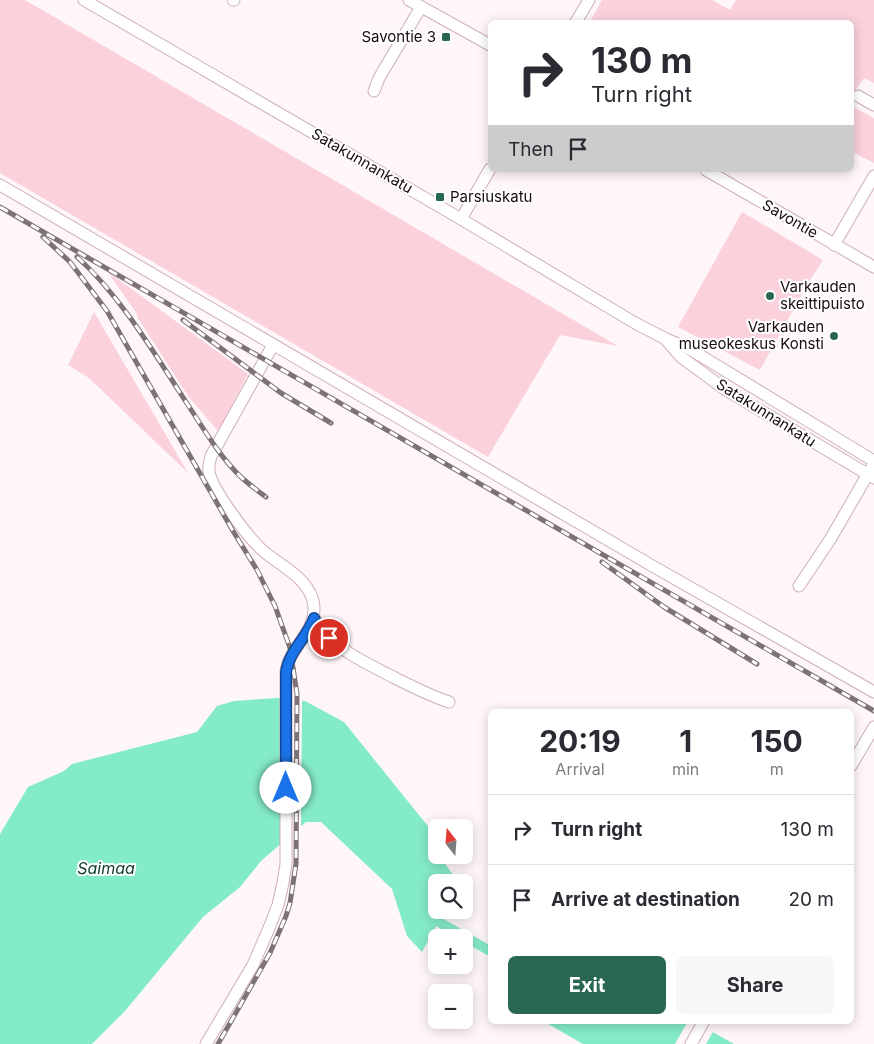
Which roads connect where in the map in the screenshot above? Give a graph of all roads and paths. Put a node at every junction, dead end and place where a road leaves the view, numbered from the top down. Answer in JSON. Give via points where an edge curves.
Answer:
{"nodes":[{"id":1,"x":84,"y":0,"type":"edge"},
{"id":2,"x":409,"y":0,"type":"edge"},
{"id":3,"x":589,"y":0,"type":"edge"},
{"id":4,"x":421,"y":7,"type":"junction"},
{"id":5,"x":577,"y":20,"type":"edge"},
{"id":6,"x":488,"y":45,"type":"edge"},
{"id":7,"x":374,"y":91,"type":"dead end"},
{"id":8,"x":858,"y":96,"type":"dead end"},
{"id":9,"x":874,"y":105,"type":"edge"},
{"id":10,"x":488,"y":172,"type":"edge"},
{"id":11,"x":709,"y":172,"type":"edge"},
{"id":12,"x":874,"y":176,"type":"edge"},
{"id":13,"x":0,"y":185,"type":"edge"},
{"id":14,"x":461,"y":219,"type":"junction"},
{"id":15,"x":834,"y":245,"type":"junction"},
{"id":16,"x":874,"y":266,"type":"edge"},
{"id":17,"x":666,"y":339,"type":"junction"},
{"id":18,"x":273,"y":345,"type":"junction"},
{"id":19,"x":872,"y":469,"type":"edge"},
{"id":20,"x":799,"y":586,"type":"dead end"},
{"id":21,"x":314,"y":618,"type":"junction"},
{"id":22,"x":874,"y":692,"type":"edge"},
{"id":23,"x":449,"y":702,"type":"dead end"},
{"id":24,"x":874,"y":727,"type":"edge"},
{"id":25,"x":854,"y":761,"type":"edge"},
{"id":26,"x":702,"y":1024,"type":"edge"},
{"id":27,"x":206,"y":1044,"type":"edge"},
{"id":28,"x":691,"y":1044,"type":"edge"}],
"edges":[{"from":1,"to":14,"type":"street","name":"Satakunnankatu"},
{"from":2,"to":4,"type":"street"},
{"from":3,"to":5,"type":"street"},
{"from":4,"to":6,"type":"street"},
{"from":4,"to":7,"type":"street"},
{"from":8,"to":9,"type":"street"},
{"from":10,"to":14,"type":"street"},
{"from":11,"to":15,"type":"street","name":"Savontie"},
{"from":12,"to":15,"type":"street"},
{"from":13,"to":18,"type":"street"},
{"from":14,"to":17,"type":"street","name":"Satakunnankatu"},
{"from":15,"to":16,"type":"street","name":"Savontie"},
{"from":17,"to":19,"type":"street","name":"Satakunnankatu","via":[[688,348]]},
{"from":17,"to":19,"type":"street","name":"Satakunnankatu","via":[[681,357],[726,390]]},
{"from":18,"to":21,"type":"street","via":[[212,456],[209,472],[213,484],[253,542],[300,580],[310,594]]},
{"from":18,"to":22,"type":"street"},
{"from":19,"to":20,"type":"street"},
{"from":21,"to":23,"type":"street","via":[[336,645],[352,656],[430,696]]},
{"from":21,"to":27,"type":"street","via":[[287,662],[286,864],[278,905],[253,964]]},
{"from":24,"to":25,"type":"street"},
{"from":26,"to":28,"type":"street"}]}
